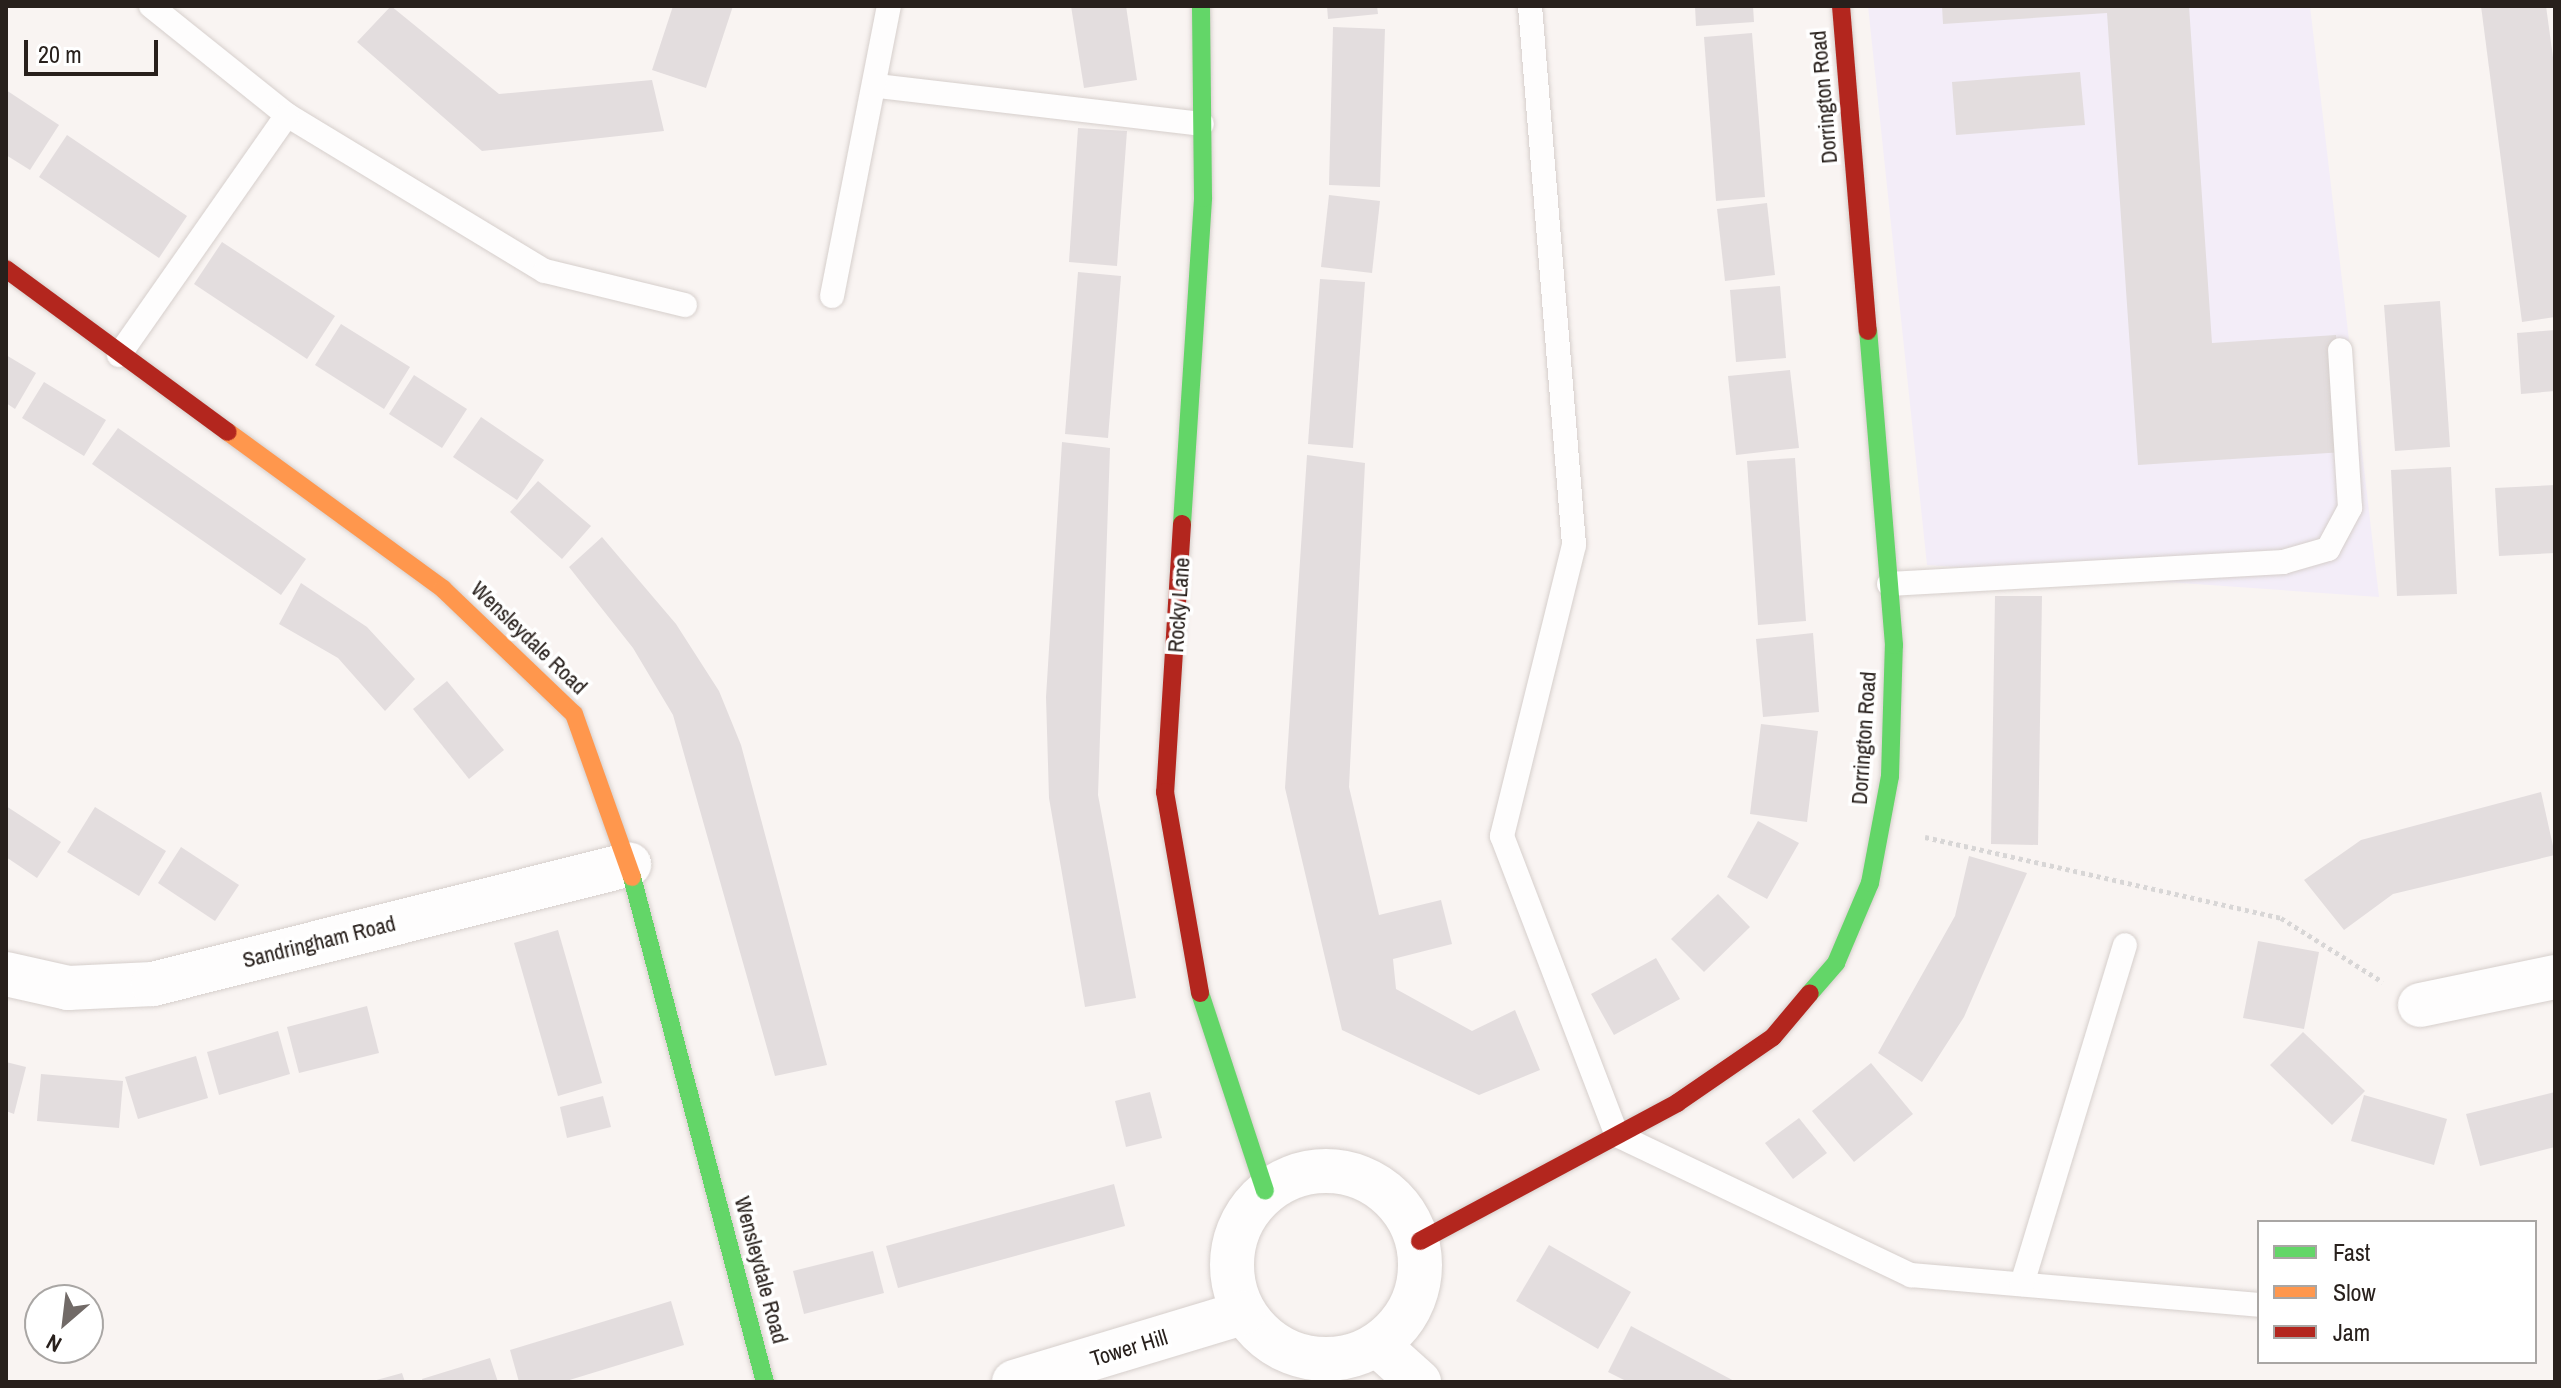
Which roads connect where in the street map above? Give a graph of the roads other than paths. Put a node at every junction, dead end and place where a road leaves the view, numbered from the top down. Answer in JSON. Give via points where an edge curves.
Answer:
{"nodes":[{"id":1,"x":151,"y":6,"type":"edge"},
{"id":2,"x":889,"y":6,"type":"edge"},
{"id":3,"x":1201,"y":6,"type":"edge"},
{"id":4,"x":1530,"y":6,"type":"edge"},
{"id":5,"x":1841,"y":6,"type":"edge"},
{"id":6,"x":878,"y":86,"type":"junction"},
{"id":7,"x":287,"y":115,"type":"junction"},
{"id":8,"x":1202,"y":124,"type":"junction"},
{"id":9,"x":6,"y":269,"type":"edge"},
{"id":10,"x":832,"y":296,"type":"dead end"},
{"id":11,"x":685,"y":305,"type":"dead end"},
{"id":12,"x":2340,"y":350,"type":"dead end"},
{"id":13,"x":119,"y":355,"type":"junction"},
{"id":14,"x":1889,"y":584,"type":"junction"},
{"id":15,"x":629,"y":864,"type":"junction"},
{"id":16,"x":2125,"y":945,"type":"dead end"},
{"id":17,"x":6,"y":974,"type":"edge"},
{"id":18,"x":2555,"y":977,"type":"edge"},
{"id":19,"x":2420,"y":1005,"type":"road end"},
{"id":20,"x":1617,"y":1135,"type":"junction"},
{"id":21,"x":1265,"y":1191,"type":"junction"},
{"id":22,"x":1420,"y":1241,"type":"junction"},
{"id":23,"x":2022,"y":1284,"type":"junction"},
{"id":24,"x":2257,"y":1305,"type":"edge"},
{"id":25,"x":1243,"y":1313,"type":"junction"},
{"id":26,"x":1379,"y":1346,"type":"junction"},
{"id":27,"x":765,"y":1382,"type":"edge"},
{"id":28,"x":1014,"y":1382,"type":"edge"},
{"id":29,"x":1419,"y":1382,"type":"edge"}],
"edges":[{"from":1,"to":7,"type":"lane"},
{"from":2,"to":6,"type":"lane"},
{"from":3,"to":8,"type":"street","name":"Rocky Lane"},
{"from":4,"to":20,"type":"lane","via":[[1574,545],[1502,836]]},
{"from":5,"to":14,"type":"street","name":"Dorrington Road"},
{"from":6,"to":8,"type":"lane"},
{"from":6,"to":10,"type":"lane"},
{"from":7,"to":11,"type":"lane","via":[[545,271]]},
{"from":7,"to":13,"type":"lane"},
{"from":8,"to":21,"type":"street","name":"Rocky Lane","via":[[1186,517],[1165,792],[1201,1001]]},
{"from":9,"to":13,"type":"street","name":"Wensleydale Road"},
{"from":12,"to":14,"type":"lane","via":[[2350,508],[2328,549],[2283,562]]},
{"from":13,"to":15,"type":"street","name":"Wensleydale Road","via":[[443,589],[574,714]]},
{"from":14,"to":20,"type":"street","name":"Dorrington Road","via":[[1891,762],[1881,827],[1870,883],[1827,974],[1773,1037]]},
{"from":15,"to":17,"type":"street","name":"Sandringham Road","via":[[153,984],[68,988]]},
{"from":15,"to":27,"type":"street","name":"Wensleydale Road"},
{"from":16,"to":23,"type":"lane"},
{"from":18,"to":19,"type":"street"},
{"from":20,"to":22,"type":"street","name":"Dorrington Road"},
{"from":20,"to":23,"type":"lane","via":[[1911,1275]]},
{"from":21,"to":22,"type":"street","via":[[1308,1170],[1356,1174],[1396,1200]]},
{"from":21,"to":25,"type":"street","via":[[1238,1227],[1230,1270]]},
{"from":22,"to":26,"type":"street","via":[[1421,1281],[1407,1318]]},
{"from":23,"to":24,"type":"lane"},
{"from":25,"to":26,"type":"street","via":[[1280,1350],[1330,1361]]},
{"from":25,"to":28,"type":"street","name":"Tower Hill"},
{"from":26,"to":29,"type":"street"}]}
